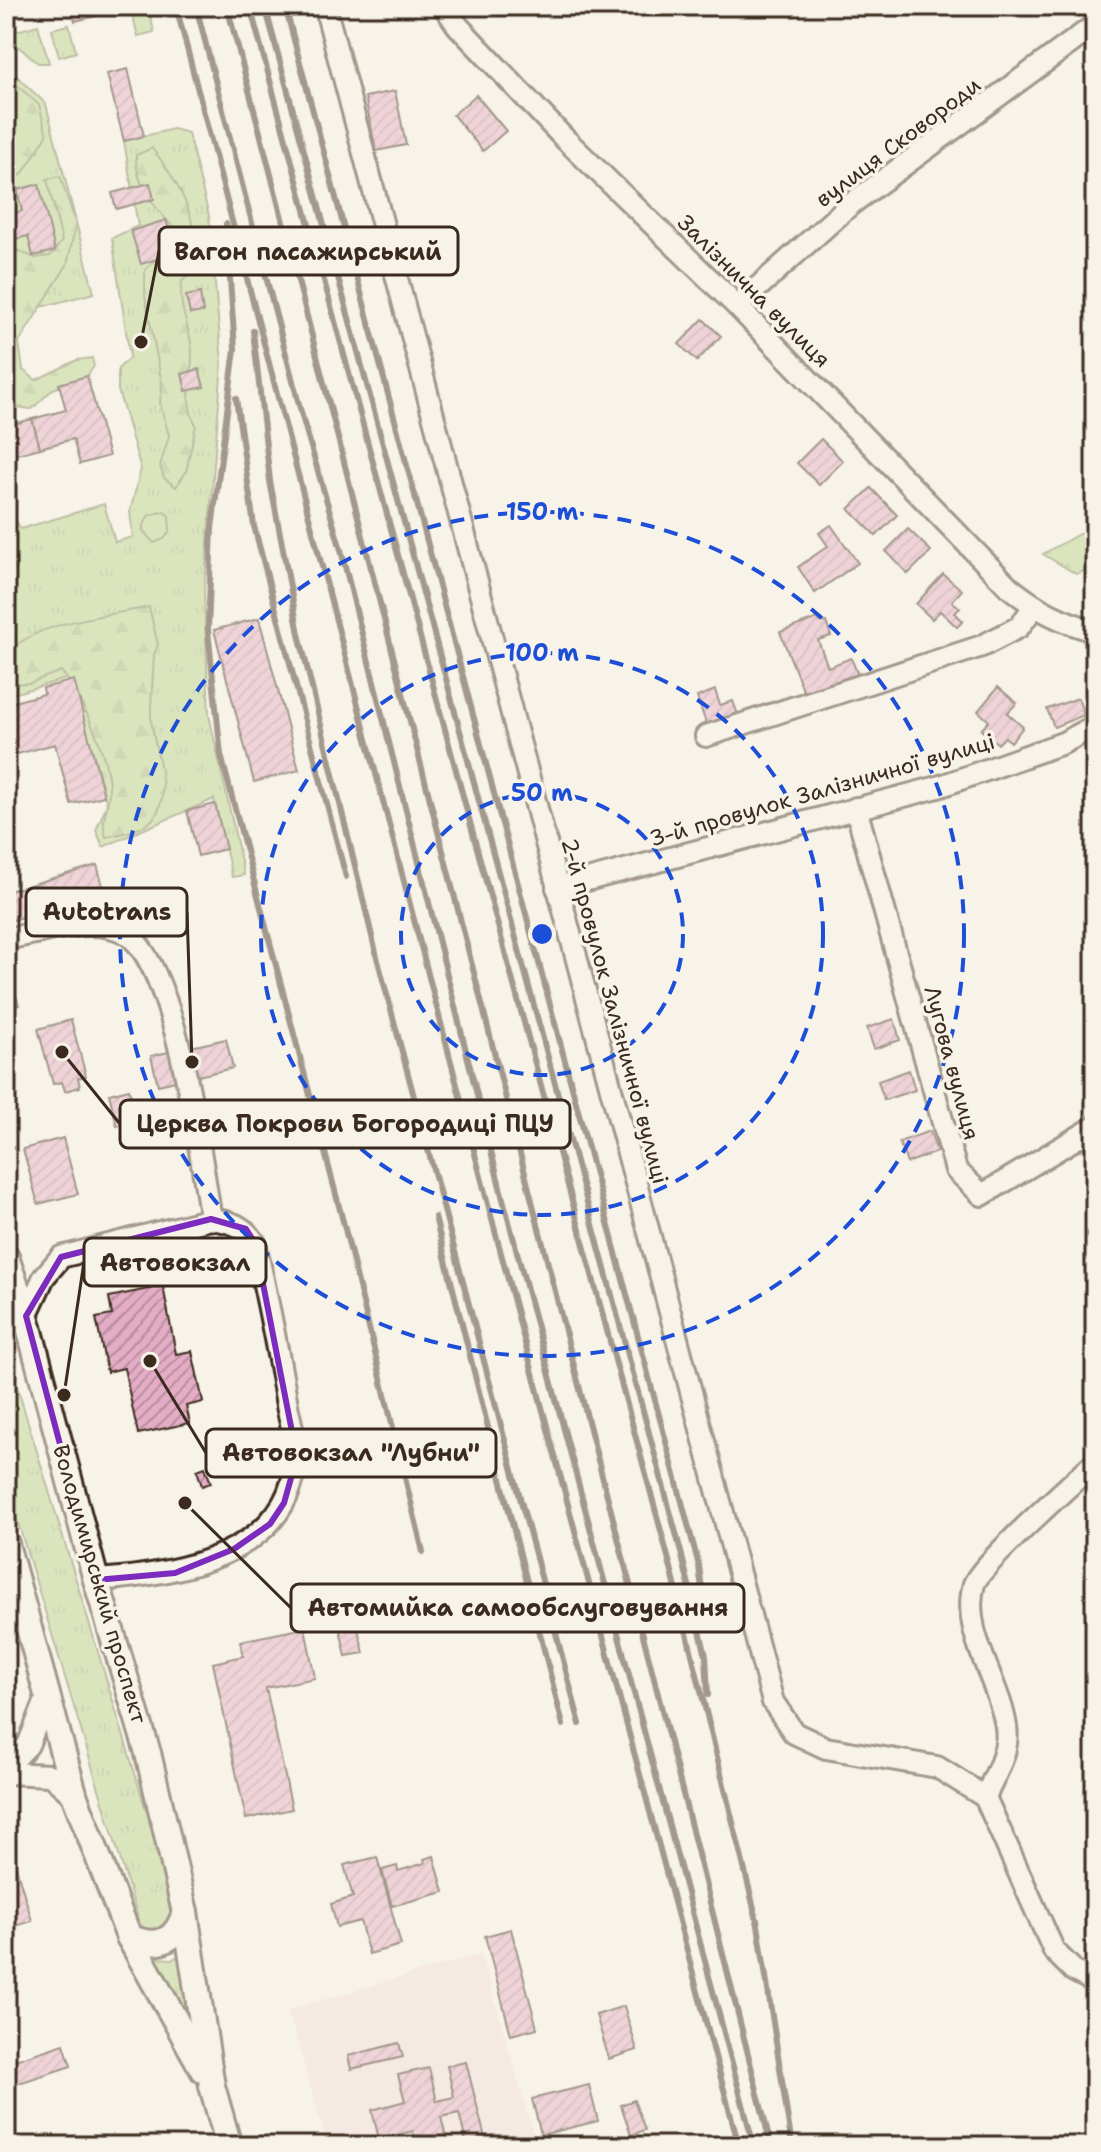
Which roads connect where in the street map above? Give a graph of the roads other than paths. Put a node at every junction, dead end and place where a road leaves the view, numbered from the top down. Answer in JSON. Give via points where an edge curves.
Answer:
{"nodes":[{"id":1,"x":325,"y":6,"type":"edge"},
{"id":2,"x":444,"y":6,"type":"edge"},
{"id":3,"x":1095,"y":25,"type":"edge"},
{"id":4,"x":737,"y":306,"type":"junction"},
{"id":5,"x":1034,"y":607,"type":"junction"},
{"id":6,"x":1095,"y":631,"type":"edge"},
{"id":7,"x":1095,"y":726,"type":"edge"},
{"id":8,"x":706,"y":736,"type":"dead end"},
{"id":9,"x":856,"y":808,"type":"junction"},
{"id":10,"x":557,"y":888,"type":"junction"},
{"id":11,"x":6,"y":939,"type":"edge"},
{"id":12,"x":1095,"y":1127,"type":"edge"},
{"id":13,"x":211,"y":1219,"type":"junction"},
{"id":14,"x":6,"y":1257,"type":"edge"},
{"id":15,"x":26,"y":1316,"type":"junction"},
{"id":16,"x":1095,"y":1462,"type":"edge"},
{"id":17,"x":6,"y":1544,"type":"edge"},
{"id":18,"x":96,"y":1580,"type":"junction"},
{"id":19,"x":46,"y":1700,"type":"junction"},
{"id":20,"x":28,"y":1745,"type":"junction"},
{"id":21,"x":6,"y":1770,"type":"edge"},
{"id":22,"x":34,"y":1772,"type":"junction"},
{"id":23,"x":75,"y":1797,"type":"junction"},
{"id":24,"x":985,"y":1797,"type":"junction"},
{"id":25,"x":185,"y":1912,"type":"junction"},
{"id":26,"x":129,"y":1937,"type":"junction"},
{"id":27,"x":1095,"y":1982,"type":"edge"},
{"id":28,"x":212,"y":2086,"type":"junction"},
{"id":29,"x":229,"y":2146,"type":"edge"}],
"edges":[{"from":1,"to":10,"type":"street","name":"2-й провулок Залізничної вулиці"},
{"from":2,"to":4,"type":"street","name":"Залізнична вулиця","via":[[563,137]]},
{"from":3,"to":4,"type":"street","name":"вулиця Сковороди","via":[[851,204]]},
{"from":4,"to":5,"type":"street","name":"Залізнична вулиця"},
{"from":5,"to":6,"type":"street","name":"Залізнична вулиця"},
{"from":5,"to":8,"type":"street","via":[[1019,627],[982,646]]},
{"from":7,"to":9,"type":"street","name":"3-й провулок Залізничної вулиці","via":[[1063,743],[952,782]]},
{"from":9,"to":10,"type":"street","name":"3-й провулок Залізничної вулиці"},
{"from":9,"to":12,"type":"street","name":"Лугова вулиця","via":[[956,1170],[982,1195]]},
{"from":10,"to":24,"type":"street","name":"2-й провулок Залізничної вулиці","via":[[773,1702],[794,1733],[826,1748],[937,1767]]},
{"from":11,"to":13,"type":"street","via":[[88,925],[122,931],[146,952],[179,1038]]},
{"from":13,"to":15,"type":"street","via":[[61,1257],[44,1277]]},
{"from":13,"to":18,"type":"street","via":[[246,1229],[255,1243],[297,1457],[293,1479],[270,1524],[234,1549],[175,1573]]},
{"from":14,"to":15,"type":"main road","name":"Володимирський проспект"},
{"from":15,"to":18,"type":"main road","name":"Володимирський проспект"},
{"from":16,"to":24,"type":"street","via":[[974,1583],[973,1617],[1007,1728],[1002,1761]]},
{"from":17,"to":19,"type":"main road","name":"Володимирський проспект"},
{"from":18,"to":25,"type":"main road","name":"Володимирський проспект","via":[[148,1753]]},
{"from":19,"to":20,"type":"street"},
{"from":19,"to":23,"type":"main road","name":"Володимирський проспект"},
{"from":20,"to":21,"type":"street"},
{"from":20,"to":22,"type":"street"},
{"from":21,"to":22,"type":"street"},
{"from":22,"to":23,"type":"street","via":[[50,1775]]},
{"from":23,"to":26,"type":"main road","name":"Володимирський проспект"},
{"from":24,"to":27,"type":"street","via":[[1054,1951]]},
{"from":25,"to":26,"type":"main road","via":[[171,1939],[145,1944]]},
{"from":25,"to":28,"type":"main road","name":"Володимирський проспект"},
{"from":26,"to":28,"type":"main road","name":"Володимирський проспект"},
{"from":28,"to":29,"type":"main road","name":"Володимирський проспект"}]}
